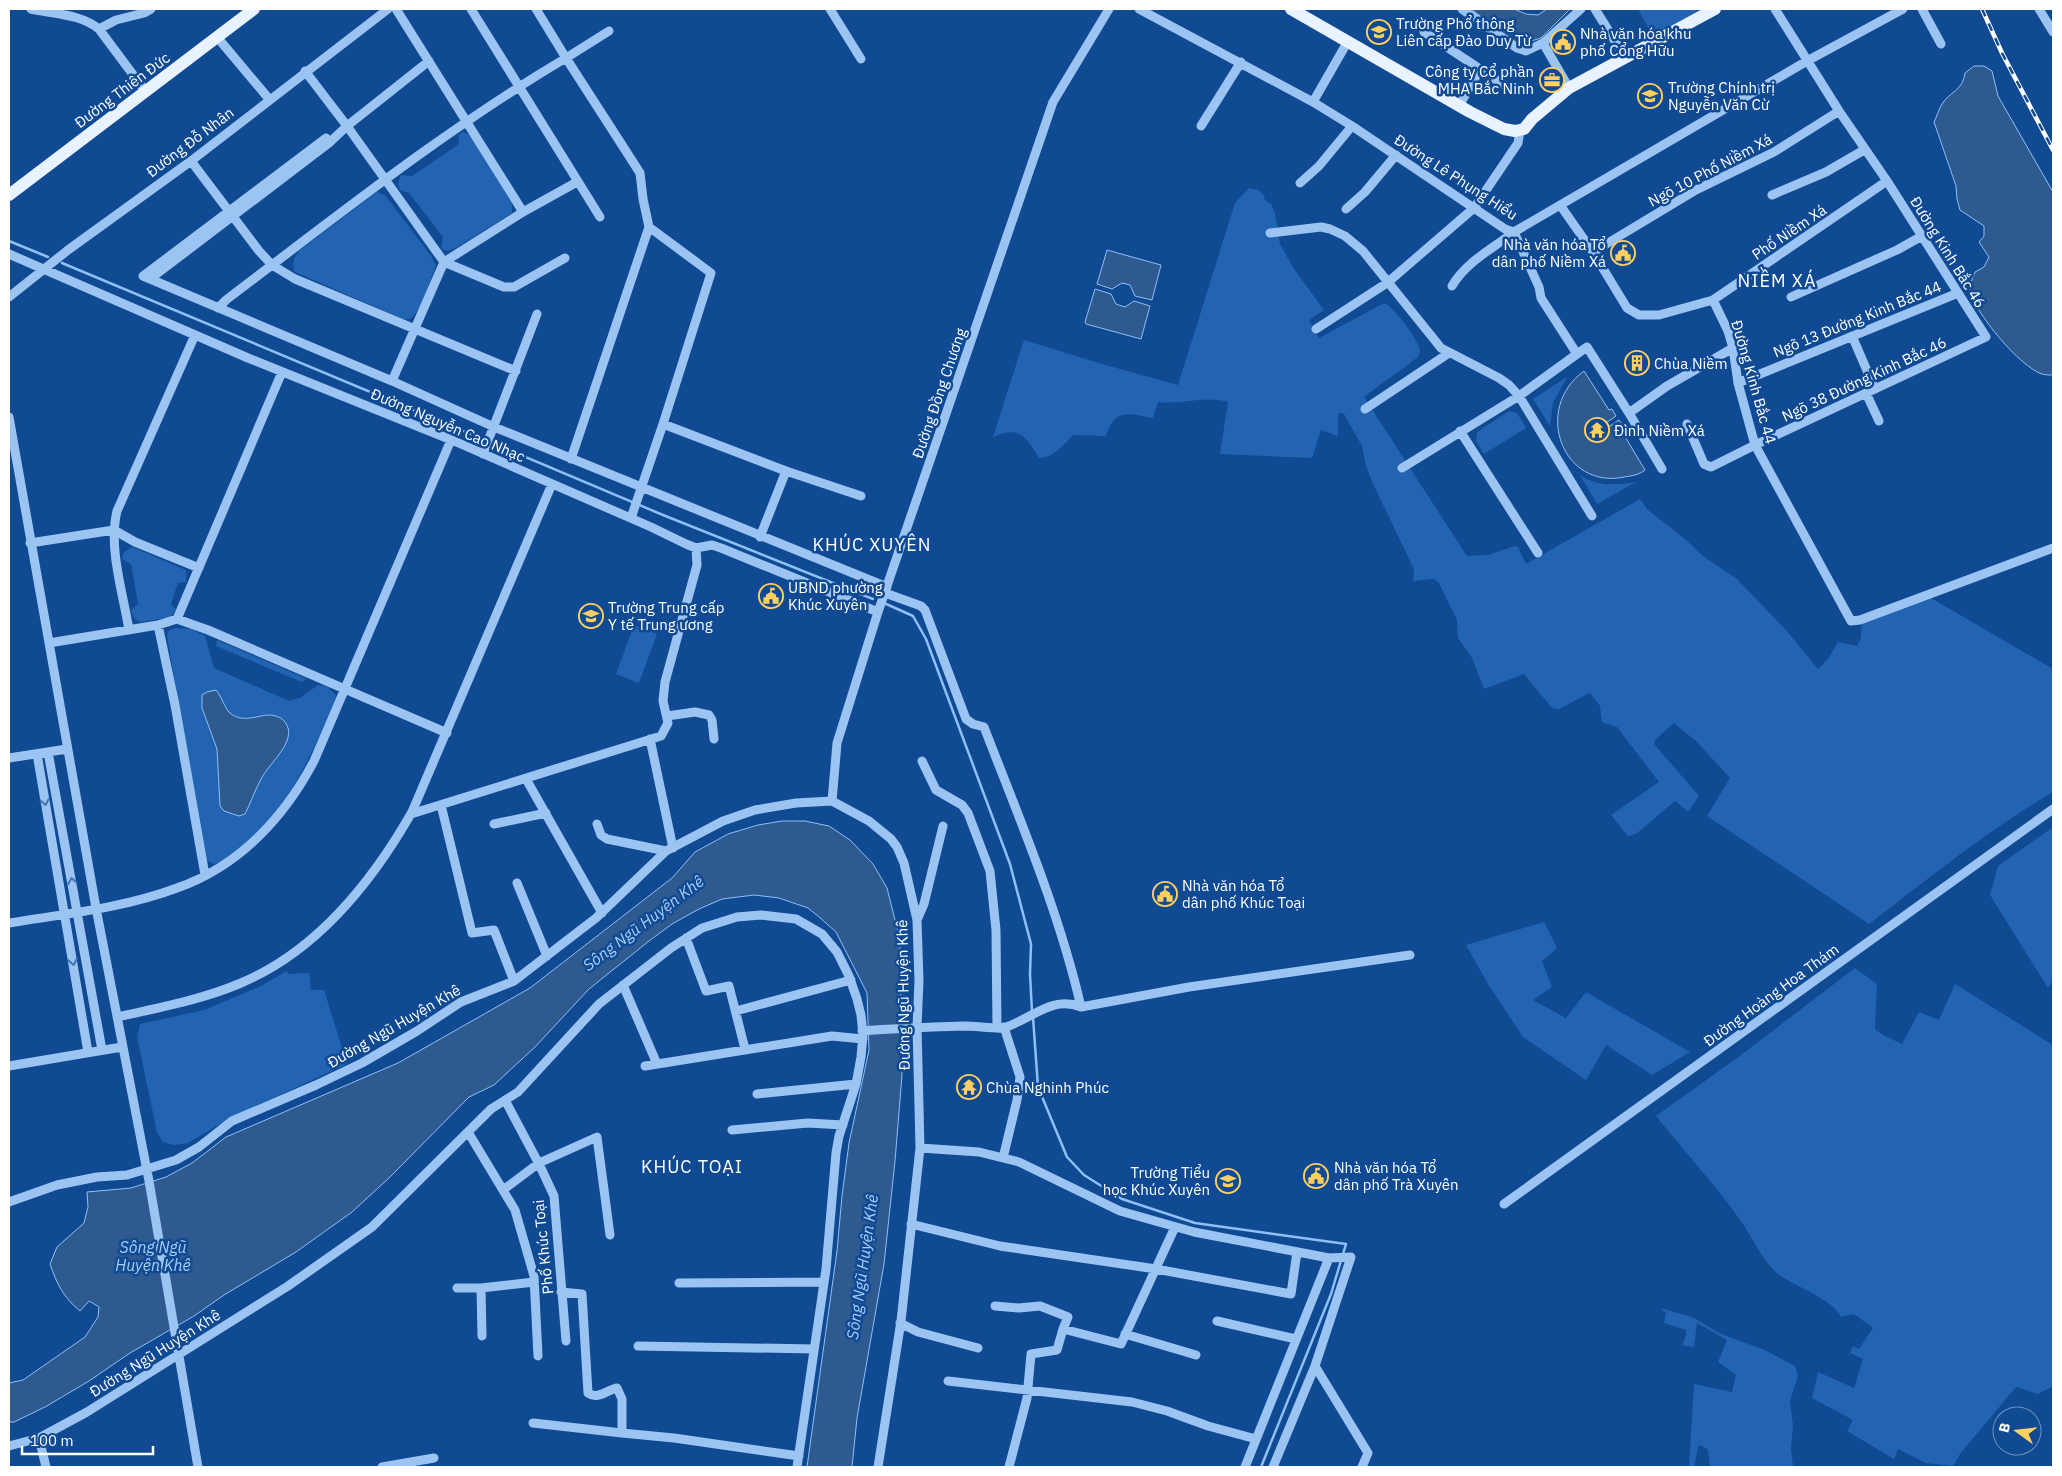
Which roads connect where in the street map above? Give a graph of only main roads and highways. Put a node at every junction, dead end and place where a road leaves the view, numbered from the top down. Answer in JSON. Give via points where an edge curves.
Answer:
{"nodes":[{"id":1,"x":254,"y":9,"type":"edge"},
{"id":2,"x":1291,"y":9,"type":"edge"},
{"id":3,"x":1715,"y":9,"type":"edge"},
{"id":4,"x":9,"y":195,"type":"edge"}],
"edges":[{"from":1,"to":4,"type":"main road","name":"Đường Thiên Đức"},
{"from":2,"to":3,"type":"main road","via":[[1459,106],[1513,131],[1520,130],[1569,88]]}]}
